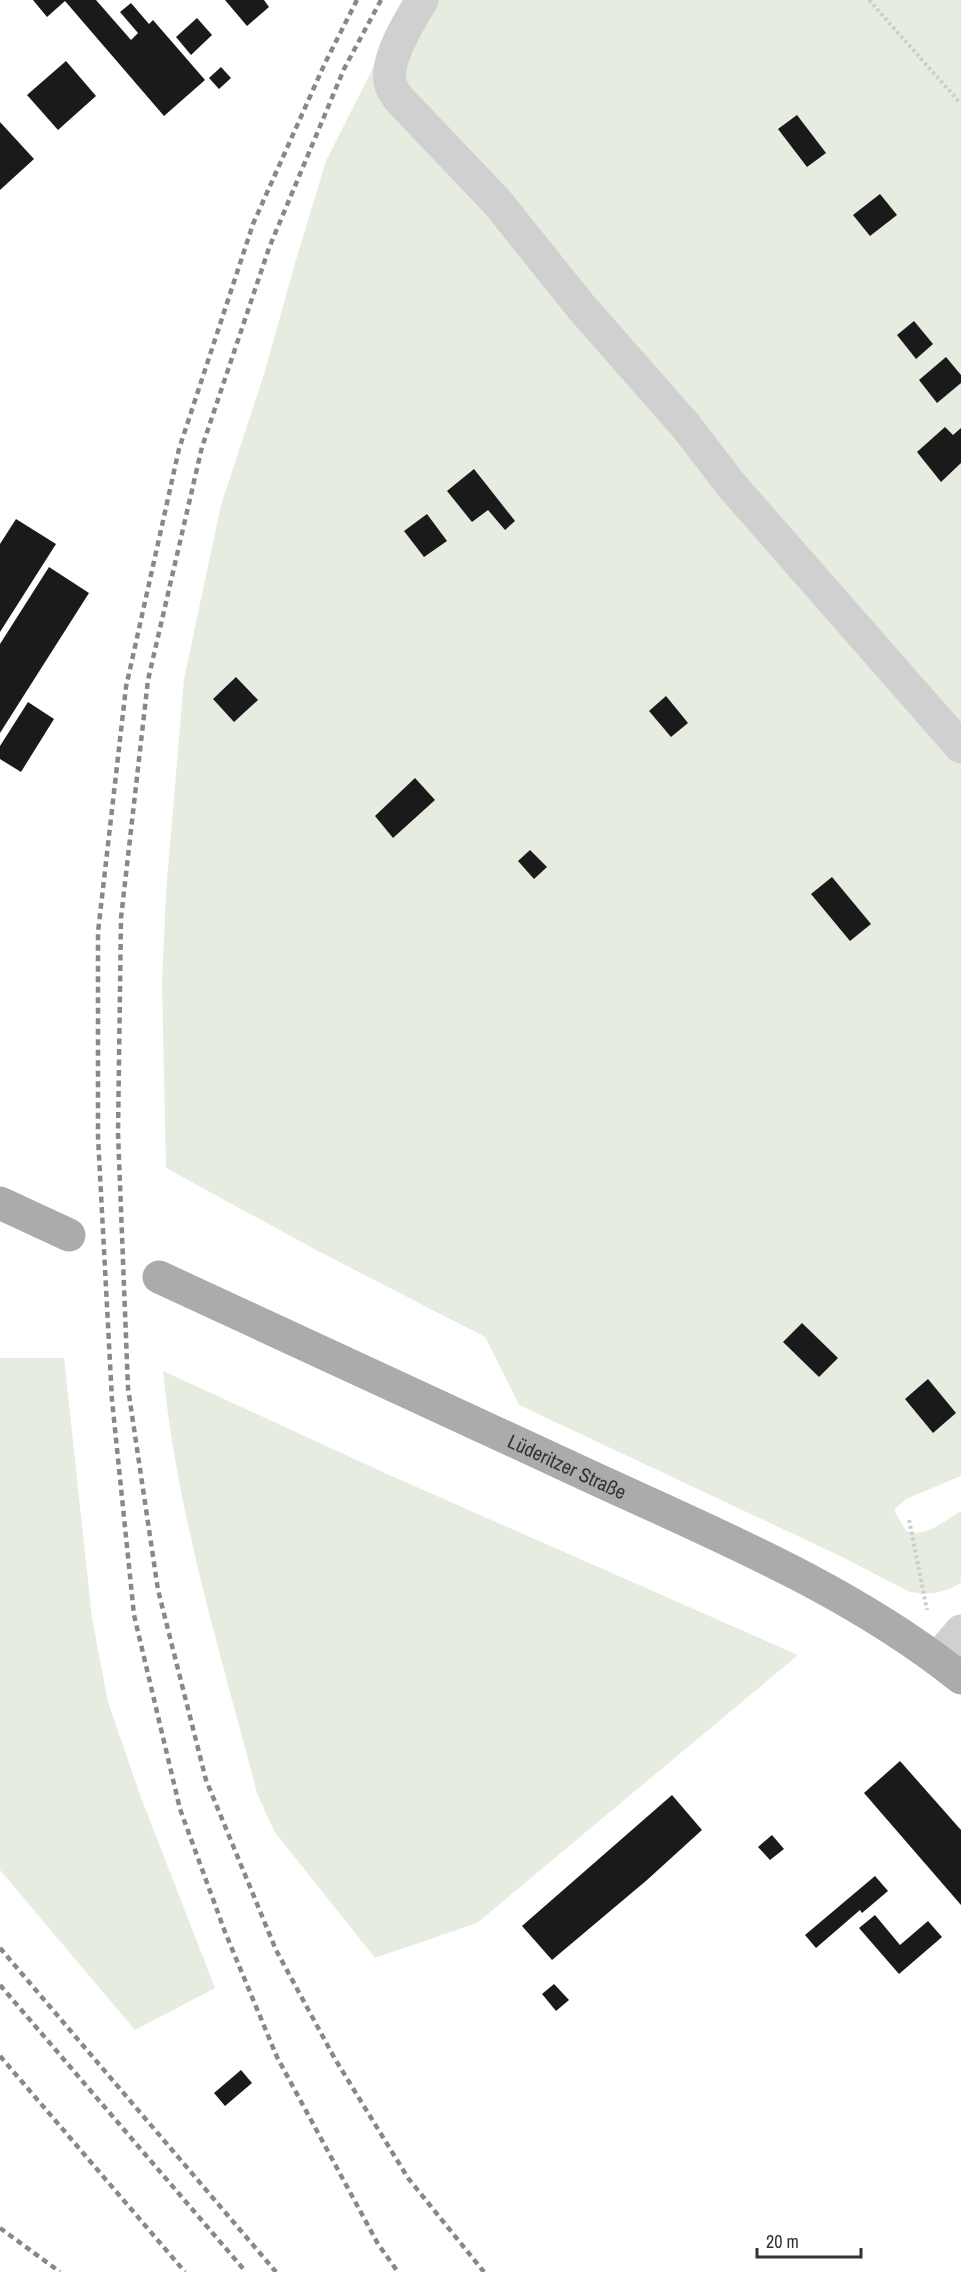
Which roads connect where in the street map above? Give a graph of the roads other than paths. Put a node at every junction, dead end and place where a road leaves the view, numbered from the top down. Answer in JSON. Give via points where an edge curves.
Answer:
{"nodes":[{"id":1,"x":422,"y":0,"type":"edge"},
{"id":2,"x":961,"y":747,"type":"edge"},
{"id":3,"x":0,"y":1203,"type":"edge"},
{"id":4,"x":69,"y":1235,"type":"dead end"},
{"id":5,"x":159,"y":1277,"type":"dead end"},
{"id":6,"x":961,"y":1631,"type":"edge"},
{"id":7,"x":949,"y":1669,"type":"edge"}],
"edges":[{"from":1,"to":2,"type":"street","via":[[389,71],[398,98],[497,202],[732,486]]},
{"from":3,"to":4,"type":"main road"},
{"from":5,"to":7,"type":"main road","name":"Lüderitzer Straße","via":[[687,1521],[857,1607]]},
{"from":6,"to":7,"type":"street"}]}
